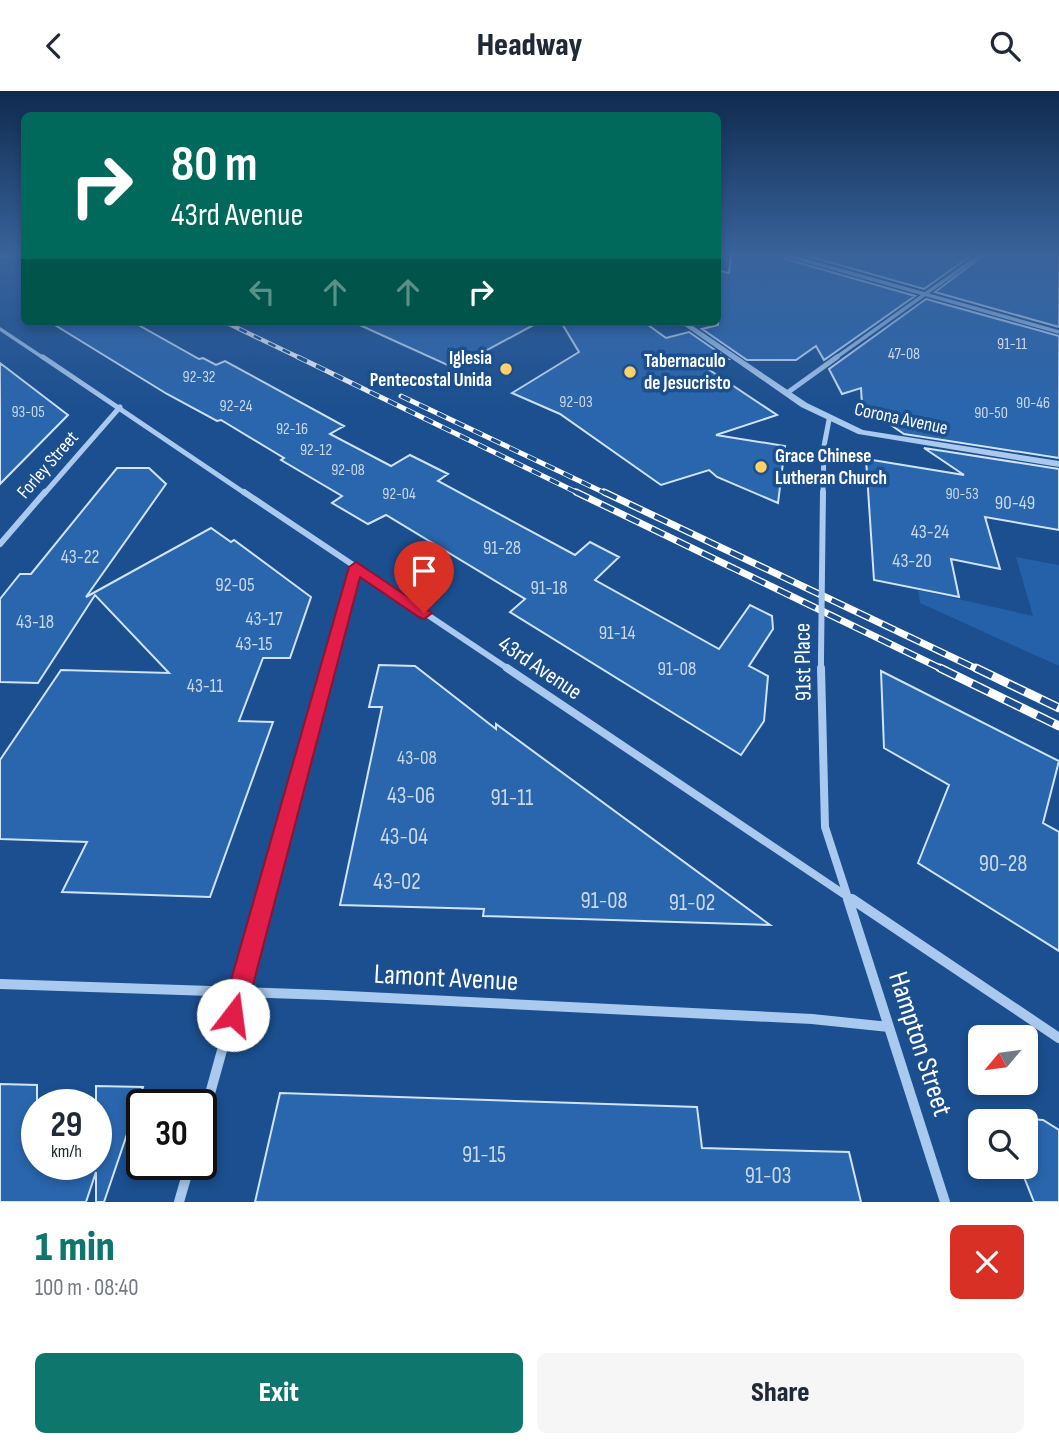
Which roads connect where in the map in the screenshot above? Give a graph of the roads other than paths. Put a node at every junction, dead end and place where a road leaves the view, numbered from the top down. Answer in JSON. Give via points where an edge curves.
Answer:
{"nodes":[{"id":1,"x":910,"y":307,"type":"edge"},
{"id":2,"x":970,"y":307,"type":"edge"},
{"id":3,"x":688,"y":326,"type":"edge"},
{"id":4,"x":0,"y":329,"type":"edge"},
{"id":5,"x":1059,"y":331,"type":"edge"},
{"id":6,"x":787,"y":393,"type":"junction"},
{"id":7,"x":120,"y":407,"type":"junction"},
{"id":8,"x":830,"y":420,"type":"junction"},
{"id":9,"x":1059,"y":464,"type":"edge"},
{"id":10,"x":0,"y":544,"type":"edge"},
{"id":11,"x":356,"y":567,"type":"junction"},
{"id":12,"x":850,"y":900,"type":"junction"},
{"id":13,"x":0,"y":984,"type":"edge"},
{"id":14,"x":238,"y":994,"type":"junction"},
{"id":15,"x":889,"y":1027,"type":"junction"},
{"id":16,"x":1059,"y":1038,"type":"edge"},
{"id":17,"x":211,"y":1089,"type":"edge"},
{"id":18,"x":185,"y":1180,"type":"edge"},
{"id":19,"x":179,"y":1202,"type":"edge"},
{"id":20,"x":945,"y":1202,"type":"edge"}],
"edges":[{"from":1,"to":6,"type":"street"},
{"from":2,"to":5,"type":"street"},
{"from":3,"to":6,"type":"street","name":"Corona Avenue"},
{"from":4,"to":7,"type":"street","name":"43rd Avenue"},
{"from":6,"to":8,"type":"street","name":"Corona Avenue"},
{"from":7,"to":10,"type":"street","name":"Forley Street"},
{"from":7,"to":11,"type":"street","name":"43rd Avenue"},
{"from":8,"to":9,"type":"street","name":"Corona Avenue","via":[[878,436]]},
{"from":8,"to":12,"type":"street","name":"91st Place","bridge":true,"via":[[824,446],[822,572],[825,827]]},
{"from":11,"to":12,"type":"street","name":"43rd Avenue"},
{"from":11,"to":14,"type":"street"},
{"from":12,"to":15,"type":"street","name":"Hampton Street"},
{"from":12,"to":16,"type":"street","name":"43rd Avenue"},
{"from":13,"to":14,"type":"street","name":"Lamont Avenue"},
{"from":14,"to":15,"type":"street","name":"Lamont Avenue","via":[[811,1019]]},
{"from":14,"to":17,"type":"street"},
{"from":15,"to":20,"type":"street","name":"Hampton Street"},
{"from":18,"to":19,"type":"street"}]}
